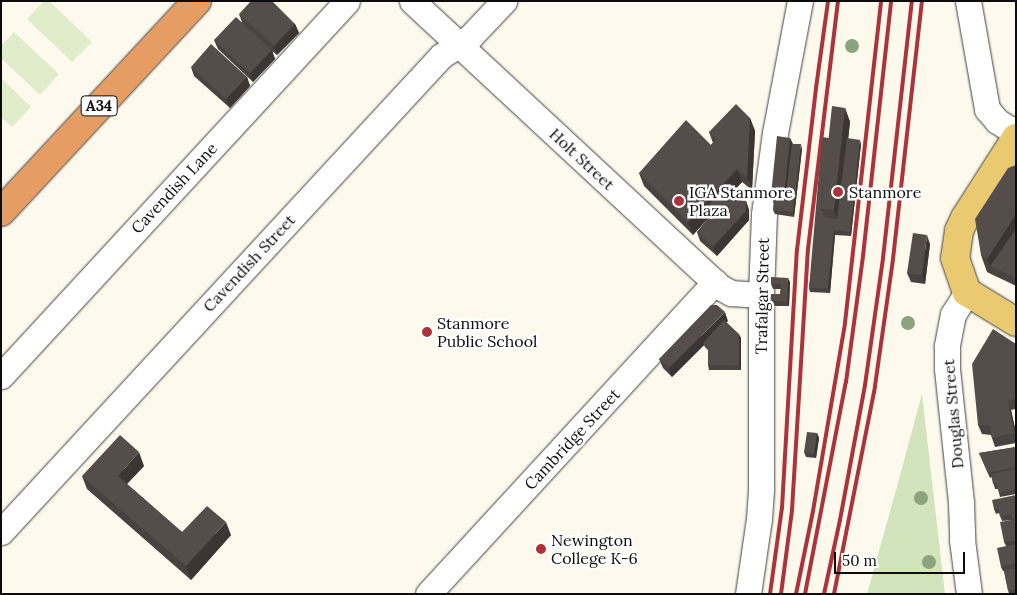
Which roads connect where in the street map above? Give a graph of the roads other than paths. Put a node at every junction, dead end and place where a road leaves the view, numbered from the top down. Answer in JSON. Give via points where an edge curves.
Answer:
{"nodes":[{"id":1,"x":197,"y":1,"type":"edge"},
{"id":2,"x":347,"y":1,"type":"edge"},
{"id":3,"x":412,"y":1,"type":"edge"},
{"id":4,"x":504,"y":1,"type":"edge"},
{"id":5,"x":800,"y":1,"type":"edge"},
{"id":6,"x":968,"y":1,"type":"edge"},
{"id":7,"x":458,"y":44,"type":"junction"},
{"id":8,"x":1013,"y":148,"type":"edge"},
{"id":9,"x":1,"y":212,"type":"edge"},
{"id":10,"x":715,"y":282,"type":"junction"},
{"id":11,"x":967,"y":292,"type":"junction"},
{"id":12,"x":761,"y":295,"type":"junction"},
{"id":13,"x":1016,"y":322,"type":"edge"},
{"id":14,"x":1,"y":376,"type":"edge"},
{"id":15,"x":1,"y":532,"type":"edge"},
{"id":16,"x":428,"y":594,"type":"edge"},
{"id":17,"x":748,"y":594,"type":"edge"},
{"id":18,"x":969,"y":594,"type":"edge"}],
"edges":[{"from":1,"to":9,"type":"highway","number":"A34"},
{"from":2,"to":14,"type":"street","name":"Cavendish Lane"},
{"from":3,"to":7,"type":"street","name":"Holt Street"},
{"from":4,"to":7,"type":"street","name":"Cavendish Street","via":[[470,37]]},
{"from":5,"to":12,"type":"street","name":"Trafalgar Street","via":[[775,133],[764,214]]},
{"from":6,"to":8,"type":"street","via":[[987,109]]},
{"from":7,"to":10,"type":"street","name":"Holt Street"},
{"from":7,"to":15,"type":"street","name":"Cavendish Street","via":[[440,56]]},
{"from":8,"to":11,"type":"main road","via":[[971,206],[959,231],[955,258]]},
{"from":10,"to":12,"type":"street","name":"Holt Street","via":[[731,293]]},
{"from":10,"to":16,"type":"street","name":"Cambridge Street"},
{"from":11,"to":13,"type":"main road"},
{"from":11,"to":18,"type":"street","name":"Douglas Street","via":[[952,314],[947,369]]},
{"from":12,"to":17,"type":"street","name":"Trafalgar Street","via":[[761,488]]}]}
